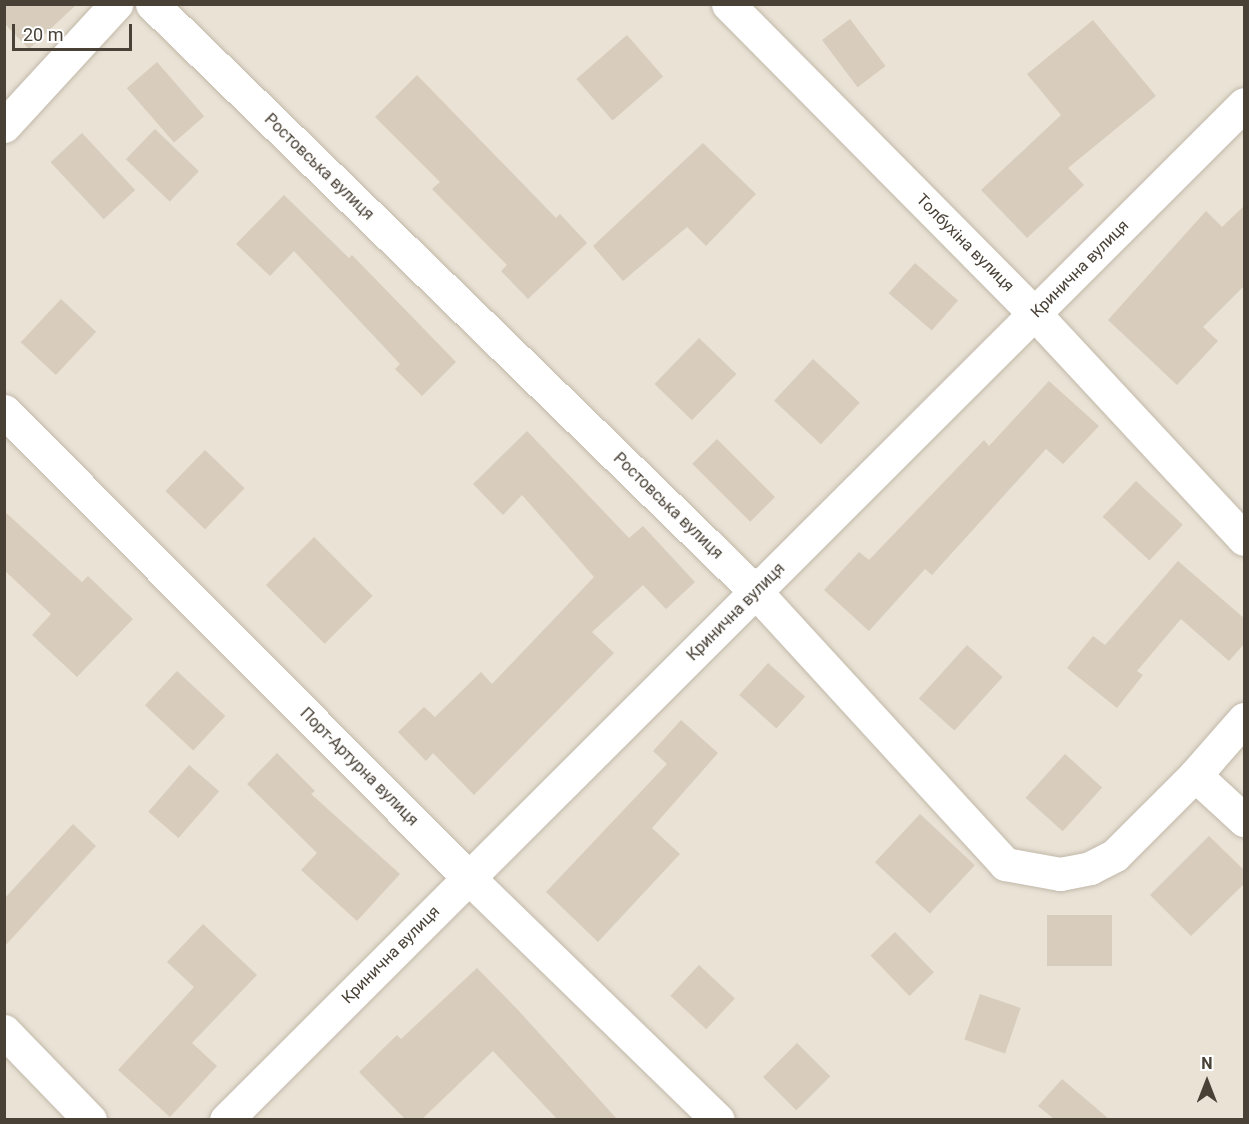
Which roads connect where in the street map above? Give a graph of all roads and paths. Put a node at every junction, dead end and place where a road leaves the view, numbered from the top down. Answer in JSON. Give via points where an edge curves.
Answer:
{"nodes":[{"id":1,"x":116,"y":4,"type":"edge"},
{"id":2,"x":152,"y":4,"type":"edge"},
{"id":3,"x":728,"y":4,"type":"edge"},
{"id":4,"x":1245,"y":104,"type":"edge"},
{"id":5,"x":4,"y":126,"type":"edge"},
{"id":6,"x":1035,"y":314,"type":"junction"},
{"id":7,"x":4,"y":411,"type":"edge"},
{"id":8,"x":1245,"y":539,"type":"edge"},
{"id":9,"x":756,"y":592,"type":"junction"},
{"id":10,"x":1245,"y":719,"type":"edge"},
{"id":11,"x":1195,"y":775,"type":"junction"},
{"id":12,"x":1245,"y":820,"type":"edge"},
{"id":13,"x":469,"y":878,"type":"junction"},
{"id":14,"x":4,"y":1032,"type":"edge"},
{"id":15,"x":90,"y":1119,"type":"edge"},
{"id":16,"x":226,"y":1119,"type":"edge"},
{"id":17,"x":718,"y":1119,"type":"edge"}],
"edges":[{"from":1,"to":5,"type":"street"},
{"from":2,"to":9,"type":"street","name":"Ростовська вулиця"},
{"from":3,"to":6,"type":"street","name":"Толбухіна вулиця"},
{"from":4,"to":6,"type":"street","name":"Кринична вулиця"},
{"from":6,"to":8,"type":"street","name":"Толбухіна вулиця"},
{"from":6,"to":9,"type":"street","name":"Кринична вулиця"},
{"from":7,"to":13,"type":"street","name":"Порт-Артурна вулиця"},
{"from":9,"to":11,"type":"street","name":"Ростовська вулиця","via":[[1005,864],[1052,873],[1090,868],[1115,855]]},
{"from":9,"to":13,"type":"street","name":"Кринична вулиця"},
{"from":10,"to":11,"type":"street"},
{"from":11,"to":12,"type":"street"},
{"from":13,"to":16,"type":"street","name":"Кринична вулиця"},
{"from":13,"to":17,"type":"street","name":"Порт-Артурна вулиця"},
{"from":14,"to":15,"type":"street"}]}
